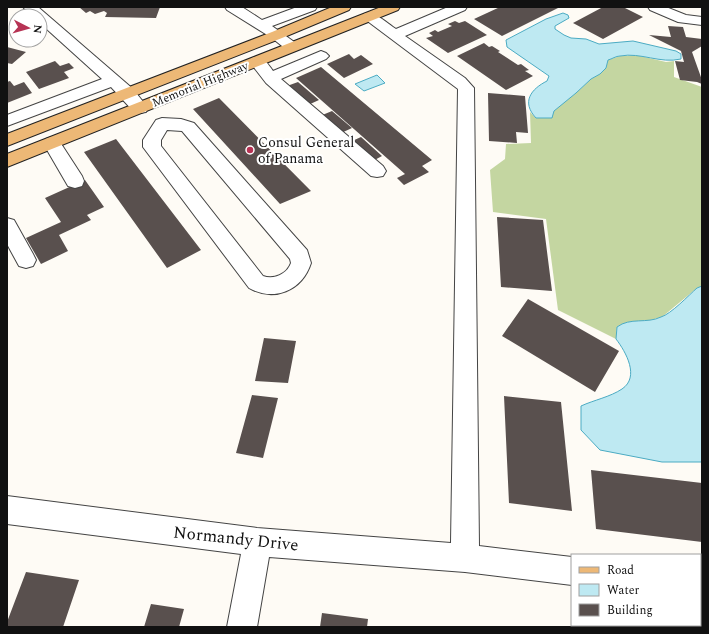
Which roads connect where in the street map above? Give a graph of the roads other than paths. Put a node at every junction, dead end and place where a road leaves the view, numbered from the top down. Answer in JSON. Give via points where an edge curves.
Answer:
{"nodes":[{"id":1,"x":30,"y":7,"type":"edge"},
{"id":2,"x":232,"y":7,"type":"edge"},
{"id":3,"x":310,"y":7,"type":"edge"},
{"id":4,"x":344,"y":7,"type":"edge"},
{"id":5,"x":393,"y":7,"type":"edge"},
{"id":6,"x":460,"y":7,"type":"edge"},
{"id":7,"x":655,"y":7,"type":"edge"},
{"id":8,"x":369,"y":17,"type":"junction"},
{"id":9,"x":702,"y":21,"type":"edge"},
{"id":10,"x":261,"y":25,"type":"junction"},
{"id":11,"x":277,"y":35,"type":"junction"},
{"id":12,"x":394,"y":35,"type":"junction"},
{"id":13,"x":292,"y":47,"type":"junction"},
{"id":14,"x":321,"y":56,"type":"dead end"},
{"id":15,"x":257,"y":61,"type":"junction"},
{"id":16,"x":270,"y":78,"type":"junction"},
{"id":17,"x":113,"y":80,"type":"junction"},
{"id":18,"x":127,"y":93,"type":"junction"},
{"id":19,"x":144,"y":106,"type":"junction"},
{"id":20,"x":7,"y":121,"type":"edge"},
{"id":21,"x":162,"y":124,"type":"junction"},
{"id":22,"x":7,"y":140,"type":"edge"},
{"id":23,"x":52,"y":143,"type":"junction"},
{"id":24,"x":7,"y":161,"type":"edge"},
{"id":25,"x":377,"y":171,"type":"dead end"},
{"id":26,"x":74,"y":181,"type":"dead end"},
{"id":27,"x":7,"y":225,"type":"edge"},
{"id":28,"x":26,"y":260,"type":"dead end"},
{"id":29,"x":7,"y":510,"type":"edge"},
{"id":30,"x":257,"y":542,"type":"junction"},
{"id":31,"x":465,"y":558,"type":"junction"},
{"id":32,"x":571,"y":571,"type":"edge"},
{"id":33,"x":242,"y":627,"type":"edge"}],
"edges":[{"from":1,"to":17,"type":"street"},
{"from":2,"to":10,"type":"street"},
{"from":3,"to":10,"type":"street"},
{"from":4,"to":11,"type":"main road","name":"Memorial Highway"},
{"from":5,"to":8,"type":"main road","name":"Memorial Highway"},
{"from":6,"to":12,"type":"street"},
{"from":7,"to":9,"type":"street","via":[[684,20]]},
{"from":8,"to":12,"type":"street"},
{"from":8,"to":13,"type":"main road","name":"Memorial Highway"},
{"from":10,"to":11,"type":"street"},
{"from":11,"to":13,"type":"street"},
{"from":11,"to":18,"type":"main road","name":"Memorial Highway"},
{"from":12,"to":31,"type":"street","via":[[466,88]]},
{"from":13,"to":15,"type":"main road","name":"Memorial Highway"},
{"from":14,"to":16,"type":"street"},
{"from":15,"to":16,"type":"street"},
{"from":15,"to":19,"type":"main road","name":"Memorial Highway"},
{"from":16,"to":25,"type":"street"},
{"from":17,"to":18,"type":"street"},
{"from":17,"to":20,"type":"street"},
{"from":18,"to":19,"type":"street"},
{"from":18,"to":22,"type":"main road","name":"Memorial Highway"},
{"from":19,"to":21,"type":"street"},
{"from":19,"to":23,"type":"main road","name":"Memorial Highway"},
{"from":21,"to":21,"type":"street","via":[[152,140],[152,147],[256,282],[264,287],[275,287],[297,274],[302,264],[300,256],[188,127]]},
{"from":23,"to":24,"type":"main road","name":"Memorial Highway"},
{"from":23,"to":26,"type":"street"},
{"from":27,"to":28,"type":"street"},
{"from":29,"to":30,"type":"street","name":"Normandy Drive"},
{"from":30,"to":31,"type":"street","name":"Normandy Drive"},
{"from":30,"to":33,"type":"street"},
{"from":31,"to":32,"type":"street","name":"Normandy Drive"}]}
